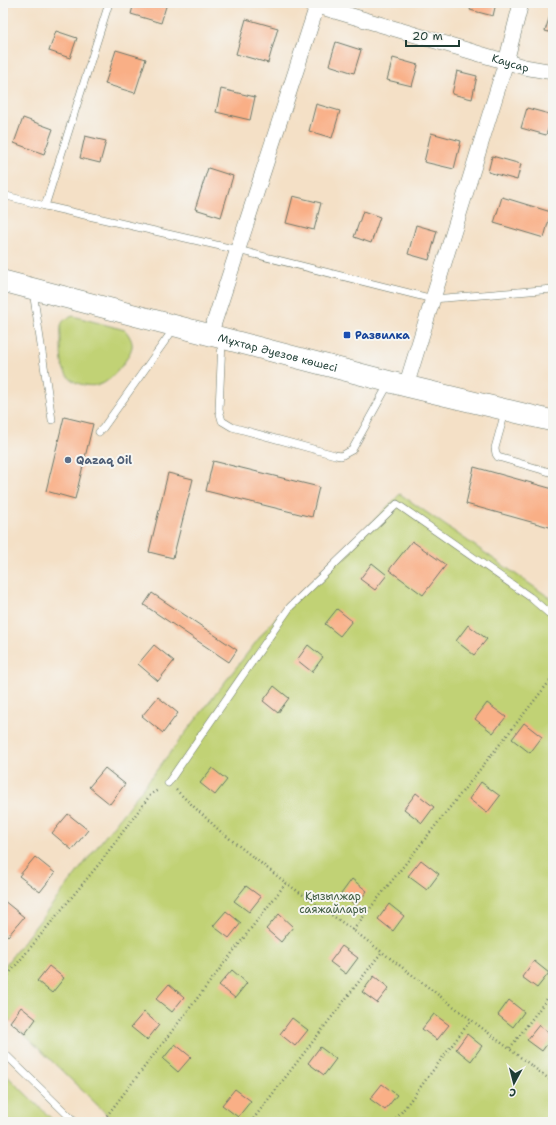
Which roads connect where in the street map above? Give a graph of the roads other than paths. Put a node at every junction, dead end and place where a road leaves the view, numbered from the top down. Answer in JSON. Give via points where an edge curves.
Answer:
{"nodes":[{"id":1,"x":109,"y":3,"type":"edge"},
{"id":2,"x":521,"y":3,"type":"edge"},
{"id":3,"x":312,"y":4,"type":"edge"},
{"id":4,"x":506,"y":62,"type":"junction"},
{"id":5,"x":553,"y":72,"type":"edge"},
{"id":6,"x":3,"y":195,"type":"edge"},
{"id":7,"x":45,"y":206,"type":"junction"},
{"id":8,"x":238,"y":250,"type":"junction"},
{"id":9,"x":3,"y":281,"type":"edge"},
{"id":10,"x":32,"y":289,"type":"junction"},
{"id":11,"x":553,"y":289,"type":"edge"},
{"id":12,"x":433,"y":299,"type":"junction"},
{"id":13,"x":176,"y":326,"type":"junction"},
{"id":14,"x":216,"y":336,"type":"junction"},
{"id":15,"x":398,"y":384,"type":"junction"},
{"id":16,"x":505,"y":410,"type":"junction"},
{"id":17,"x":52,"y":420,"type":"dead end"},
{"id":18,"x":553,"y":421,"type":"edge"},
{"id":19,"x":99,"y":432,"type":"dead end"},
{"id":20,"x":553,"y":473,"type":"edge"},
{"id":21,"x":553,"y":617,"type":"edge"},
{"id":22,"x":168,"y":783,"type":"road end"},
{"id":23,"x":3,"y":1052,"type":"edge"},
{"id":24,"x":76,"y":1122,"type":"edge"}],
"edges":[{"from":1,"to":7,"type":"lane"},
{"from":2,"to":4,"type":"street"},
{"from":3,"to":4,"type":"street","name":"Каусар"},
{"from":3,"to":8,"type":"street"},
{"from":4,"to":5,"type":"street","name":"Каусар"},
{"from":4,"to":12,"type":"street"},
{"from":6,"to":7,"type":"lane"},
{"from":7,"to":8,"type":"lane"},
{"from":8,"to":12,"type":"lane"},
{"from":8,"to":14,"type":"street"},
{"from":9,"to":10,"type":"main road","name":"Мұхтар Әуезов көшесі"},
{"from":10,"to":13,"type":"main road","name":"Мұхтар Әуезов көшесі"},
{"from":10,"to":17,"type":"lane"},
{"from":11,"to":12,"type":"lane"},
{"from":12,"to":15,"type":"street"},
{"from":13,"to":14,"type":"main road","name":"Мұхтар Әуезов көшесі"},
{"from":13,"to":19,"type":"lane"},
{"from":14,"to":15,"type":"main road","name":"Мұхтар Әуезов көшесі"},
{"from":14,"to":15,"type":"lane","via":[[219,410],[222,421],[232,427],[335,455],[341,456],[352,450]]},
{"from":15,"to":16,"type":"main road","name":"Мұхтар Әуезов көшесі"},
{"from":16,"to":18,"type":"main road","name":"Мұхтар Әуезов көшесі"},
{"from":16,"to":20,"type":"lane","via":[[495,448],[498,457]]},
{"from":21,"to":22,"type":"lane","via":[[530,597],[397,504],[290,607]]},
{"from":23,"to":24,"type":"lane"}]}
